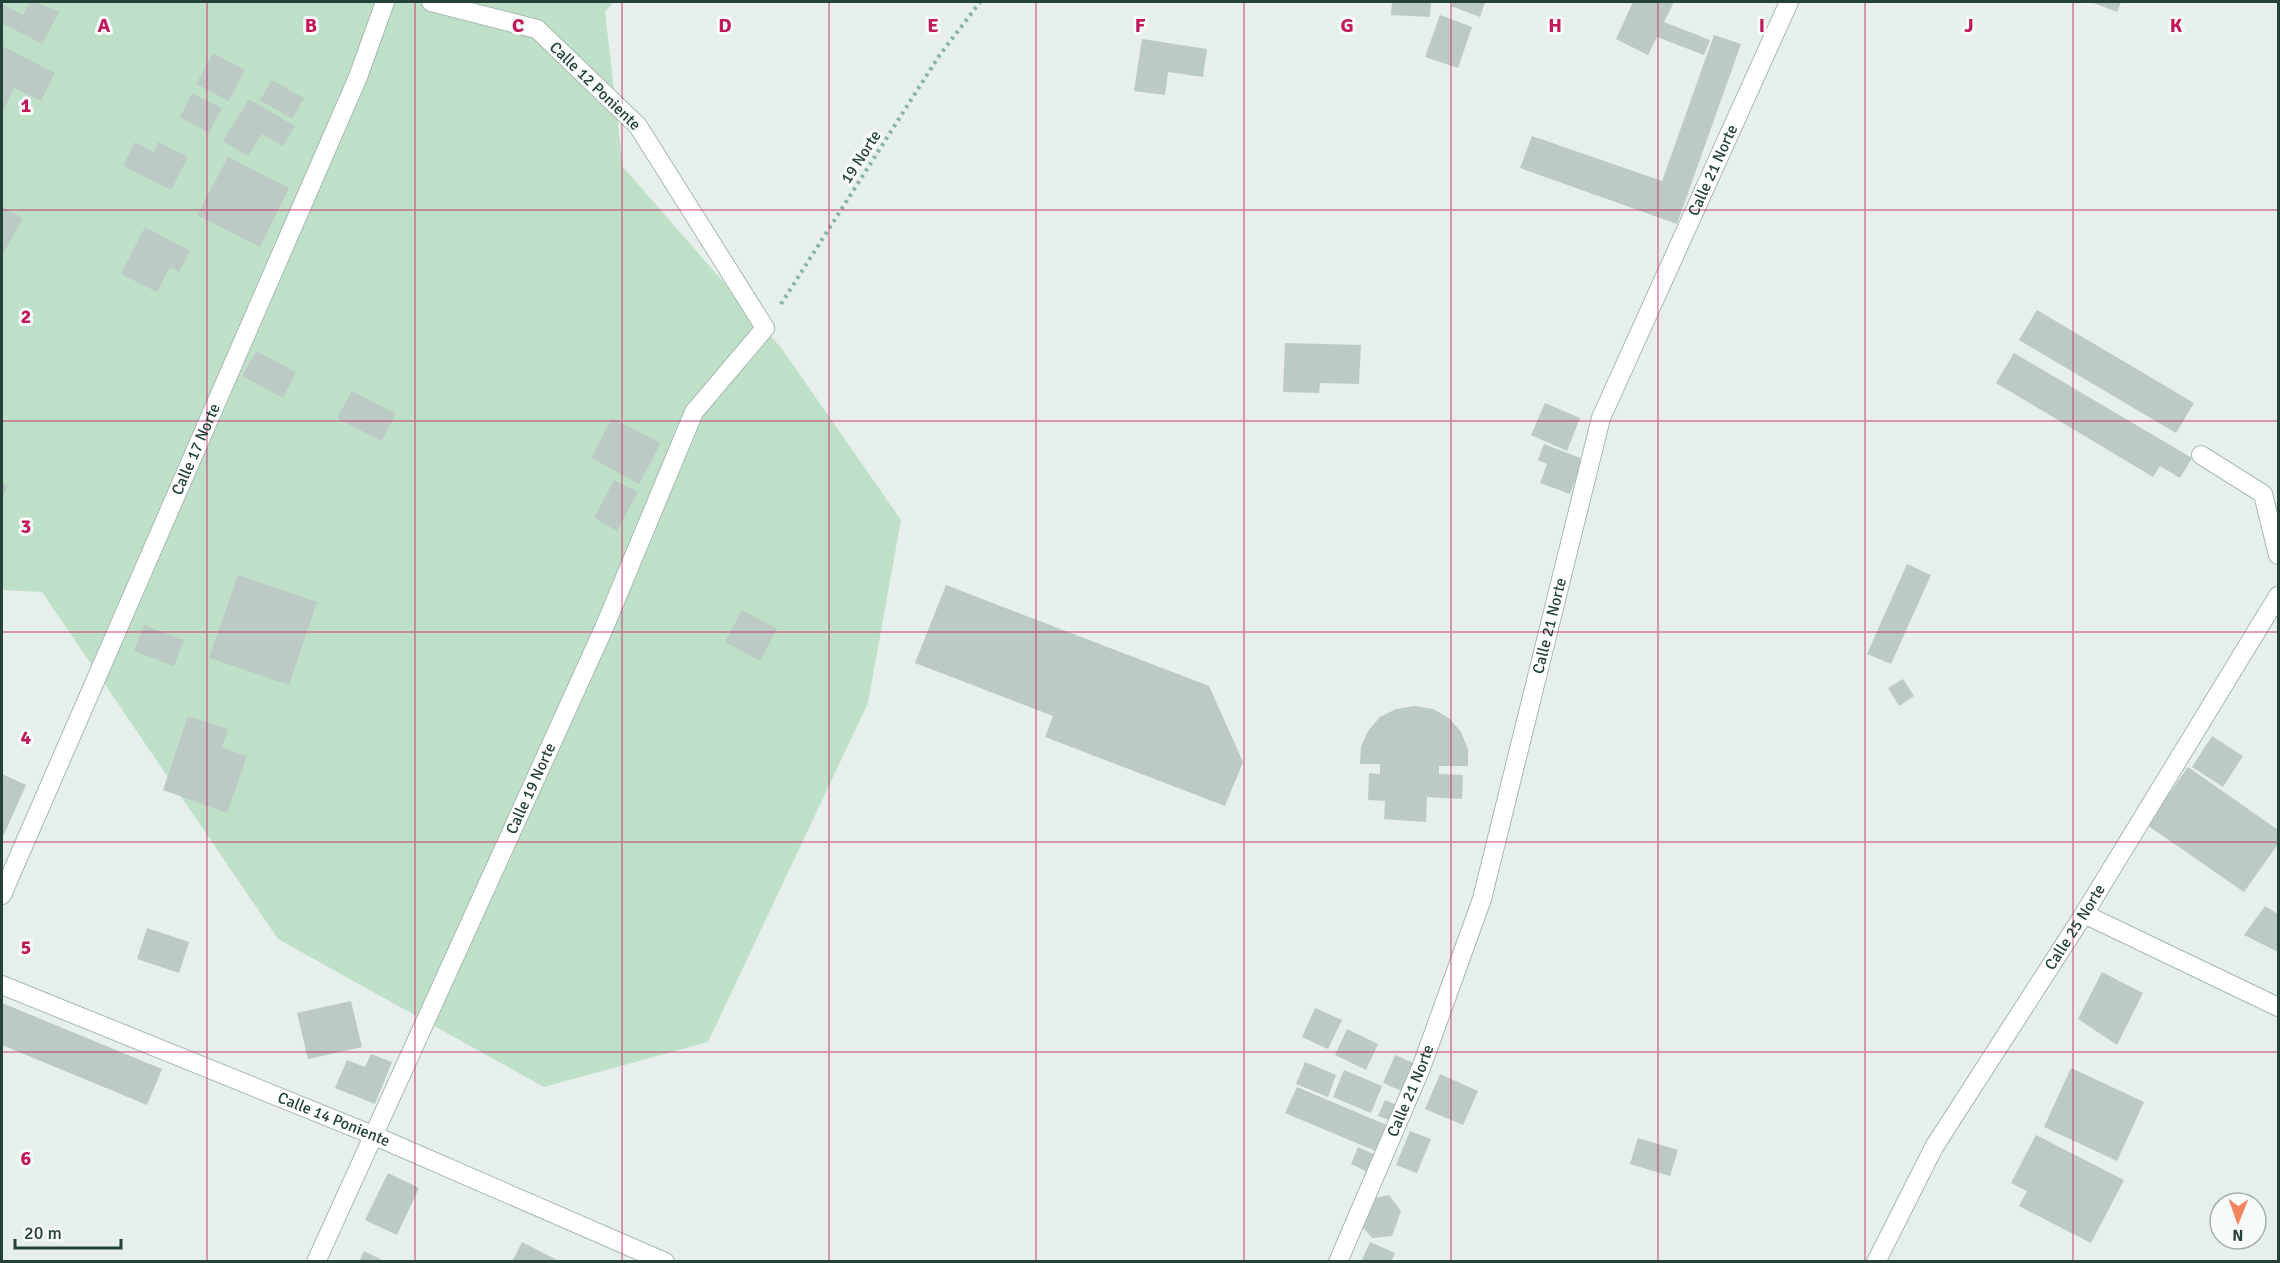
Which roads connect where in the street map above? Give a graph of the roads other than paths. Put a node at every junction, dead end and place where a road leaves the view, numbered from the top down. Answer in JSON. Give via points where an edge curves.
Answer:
{"nodes":[{"id":1,"x":385,"y":2,"type":"edge"},
{"id":2,"x":431,"y":2,"type":"edge"},
{"id":3,"x":1789,"y":2,"type":"edge"},
{"id":4,"x":765,"y":328,"type":"joint"},
{"id":5,"x":2201,"y":455,"type":"dead end"},
{"id":6,"x":2278,"y":555,"type":"edge"},
{"id":7,"x":2278,"y":596,"type":"edge"},
{"id":8,"x":2,"y":895,"type":"edge"},
{"id":9,"x":2084,"y":914,"type":"junction"},
{"id":10,"x":2,"y":984,"type":"edge"},
{"id":11,"x":2278,"y":1007,"type":"edge"},
{"id":12,"x":375,"y":1136,"type":"junction"},
{"id":13,"x":316,"y":1262,"type":"edge"},
{"id":14,"x":665,"y":1262,"type":"edge"},
{"id":15,"x":1338,"y":1262,"type":"edge"},
{"id":16,"x":1876,"y":1262,"type":"edge"}],
"edges":[{"from":1,"to":8,"type":"street","name":"Calle 17 Norte","via":[[358,77]]},
{"from":2,"to":4,"type":"street","name":"Calle 12 Poniente","via":[[537,29],[638,126]]},
{"from":3,"to":15,"type":"street","name":"Calle 21 Norte","via":[[1601,418],[1482,899],[1421,1068]]},
{"from":4,"to":12,"type":"street","name":"Calle 19 Norte","via":[[694,412],[604,628]]},
{"from":5,"to":6,"type":"street","via":[[2264,494]]},
{"from":7,"to":9,"type":"street","name":"Calle 25 Norte"},
{"from":9,"to":11,"type":"street"},
{"from":9,"to":16,"type":"street","name":"Calle 25 Norte","via":[[1934,1147]]},
{"from":10,"to":12,"type":"street","name":"Calle 14 Poniente"},
{"from":12,"to":13,"type":"street","name":"Calle 19 Norte"},
{"from":12,"to":14,"type":"street","name":"Calle 14 Poniente"}]}
